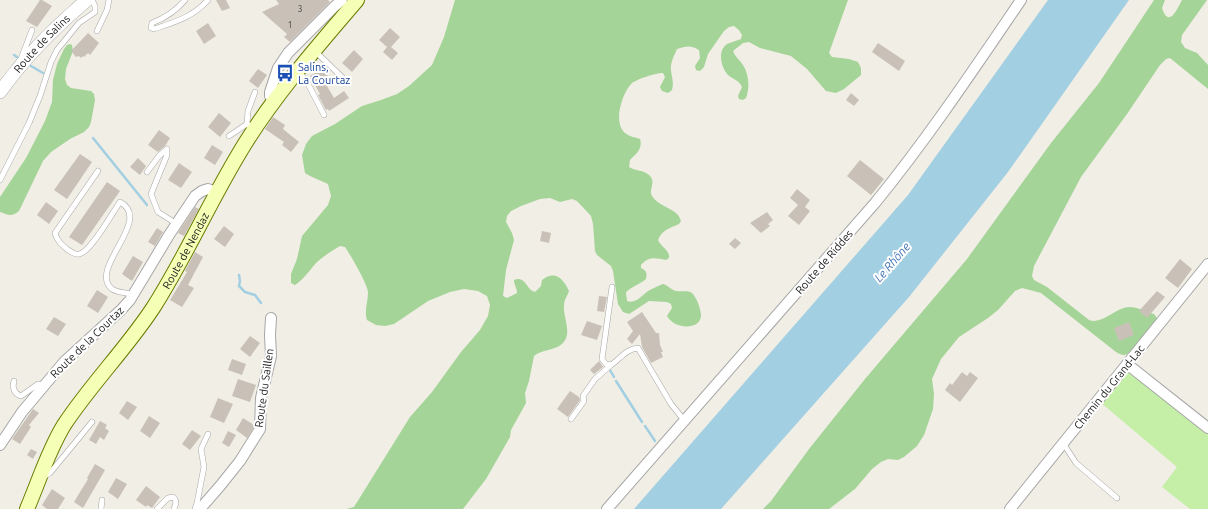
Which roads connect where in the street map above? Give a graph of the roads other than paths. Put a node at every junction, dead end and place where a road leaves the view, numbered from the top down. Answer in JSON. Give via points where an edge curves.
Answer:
{"nodes":[{"id":1,"x":88,"y":0,"type":"edge"},
{"id":2,"x":92,"y":0,"type":"edge"},
{"id":3,"x":109,"y":0,"type":"edge"},
{"id":4,"x":185,"y":0,"type":"edge"},
{"id":5,"x":208,"y":0,"type":"edge"},
{"id":6,"x":342,"y":0,"type":"edge"},
{"id":7,"x":357,"y":0,"type":"edge"},
{"id":8,"x":1021,"y":0,"type":"edge"},
{"id":9,"x":32,"y":30,"type":"dead end"},
{"id":10,"x":97,"y":31,"type":"dead end"},
{"id":11,"x":314,"y":51,"type":"junction"},
{"id":12,"x":21,"y":64,"type":"junction"},
{"id":13,"x":297,"y":70,"type":"junction"},
{"id":14,"x":345,"y":80,"type":"dead end"},
{"id":15,"x":0,"y":92,"type":"edge"},
{"id":16,"x":254,"y":92,"type":"dead end"},
{"id":17,"x":274,"y":100,"type":"junction"},
{"id":18,"x":324,"y":115,"type":"dead end"},
{"id":19,"x":250,"y":126,"type":"junction"},
{"id":20,"x":229,"y":136,"type":"dead end"},
{"id":21,"x":98,"y":171,"type":"dead end"},
{"id":22,"x":147,"y":172,"type":"dead end"},
{"id":23,"x":0,"y":180,"type":"edge"},
{"id":24,"x":216,"y":192,"type":"junction"},
{"id":25,"x":177,"y":224,"type":"junction"},
{"id":26,"x":1208,"y":264,"type":"edge"},
{"id":27,"x":612,"y":286,"type":"dead end"},
{"id":28,"x":134,"y":294,"type":"junction"},
{"id":29,"x":271,"y":318,"type":"dead end"},
{"id":30,"x":1127,"y":364,"type":"junction"},
{"id":31,"x":610,"y":365,"type":"junction"},
{"id":32,"x":14,"y":381,"type":"dead end"},
{"id":33,"x":44,"y":384,"type":"junction"},
{"id":34,"x":571,"y":419,"type":"dead end"},
{"id":35,"x":684,"y":420,"type":"junction"},
{"id":36,"x":92,"y":422,"type":"dead end"},
{"id":37,"x":1208,"y":428,"type":"edge"},
{"id":38,"x":208,"y":434,"type":"dead end"},
{"id":39,"x":1063,"y":443,"type":"junction"},
{"id":40,"x":0,"y":445,"type":"edge"},
{"id":41,"x":40,"y":478,"type":"junction"},
{"id":42,"x":1117,"y":498,"type":"dead end"},
{"id":43,"x":102,"y":500,"type":"dead end"},
{"id":44,"x":27,"y":509,"type":"edge"},
{"id":45,"x":101,"y":509,"type":"edge"},
{"id":46,"x":157,"y":509,"type":"edge"},
{"id":47,"x":174,"y":509,"type":"edge"},
{"id":48,"x":195,"y":509,"type":"edge"},
{"id":49,"x":200,"y":509,"type":"edge"},
{"id":50,"x":607,"y":509,"type":"edge"},
{"id":51,"x":1010,"y":509,"type":"edge"}],
"edges":[{"from":1,"to":12,"type":"street","name":"Route de Salins"},
{"from":2,"to":23,"type":"lane","via":[[95,12],[79,23],[57,50],[40,96]]},
{"from":3,"to":10,"type":"lane"},
{"from":4,"to":5,"type":"lane","via":[[168,16],[152,23],[151,28],[189,16]]},
{"from":6,"to":17,"type":"street","via":[[288,53],[278,68],[269,95]]},
{"from":7,"to":11,"type":"main road","name":"Route de Nendaz"},
{"from":8,"to":35,"type":"street","name":"Route de Riddes","via":[[909,161],[871,208]]},
{"from":9,"to":12,"type":"lane","via":[[20,58]]},
{"from":11,"to":13,"type":"main road","name":"Route de Nendaz"},
{"from":11,"to":14,"type":"lane"},
{"from":12,"to":15,"type":"street","name":"Route de Salins"},
{"from":13,"to":17,"type":"main road","name":"Route de Nendaz"},
{"from":13,"to":18,"type":"lane","via":[[306,80]]},
{"from":16,"to":19,"type":"lane","via":[[248,111]]},
{"from":17,"to":19,"type":"main road","name":"Route de Nendaz"},
{"from":19,"to":20,"type":"lane"},
{"from":19,"to":24,"type":"main road","name":"Route de Nendaz"},
{"from":21,"to":28,"type":"lane","via":[[55,233],[61,244],[73,254],[80,254],[89,249],[120,202],[124,204],[131,218],[106,277],[113,289]]},
{"from":22,"to":25,"type":"lane","via":[[167,149],[167,155],[151,194],[158,212]]},
{"from":24,"to":25,"type":"street","name":"Route de la Courtaz","via":[[202,190],[195,196]]},
{"from":24,"to":41,"type":"main road","name":"Route de Nendaz","via":[[153,308],[65,424]]},
{"from":25,"to":28,"type":"street","name":"Route de la Courtaz"},
{"from":26,"to":30,"type":"street","name":"Chemin du Grand-Lac"},
{"from":27,"to":31,"type":"lane","via":[[602,359]]},
{"from":28,"to":33,"type":"street","name":"Route de la Courtaz","via":[[121,310],[64,362]]},
{"from":29,"to":49,"type":"street","name":"Route du Saillen","via":[[271,356],[261,398],[260,429],[240,461]]},
{"from":30,"to":37,"type":"street"},
{"from":30,"to":39,"type":"street","name":"Chemin du Grand-Lac"},
{"from":31,"to":34,"type":"lane","via":[[595,379]]},
{"from":31,"to":35,"type":"lane","via":[[625,352],[638,348],[671,404]]},
{"from":32,"to":33,"type":"lane","via":[[14,391],[21,396],[38,384]]},
{"from":33,"to":40,"type":"street","name":"Route de la Courtaz"},
{"from":35,"to":50,"type":"street","name":"Route de Riddes"},
{"from":36,"to":41,"type":"lane","via":[[50,474]]},
{"from":38,"to":48,"type":"lane","via":[[201,449],[204,467]]},
{"from":39,"to":42,"type":"lane","via":[[1076,463]]},
{"from":39,"to":51,"type":"street","name":"Chemin du Grand-Lac"},
{"from":41,"to":44,"type":"main road","name":"Route de Nendaz"},
{"from":43,"to":45,"type":"lane"},
{"from":46,"to":47,"type":"lane","via":[[172,497],[176,499]]}]}
